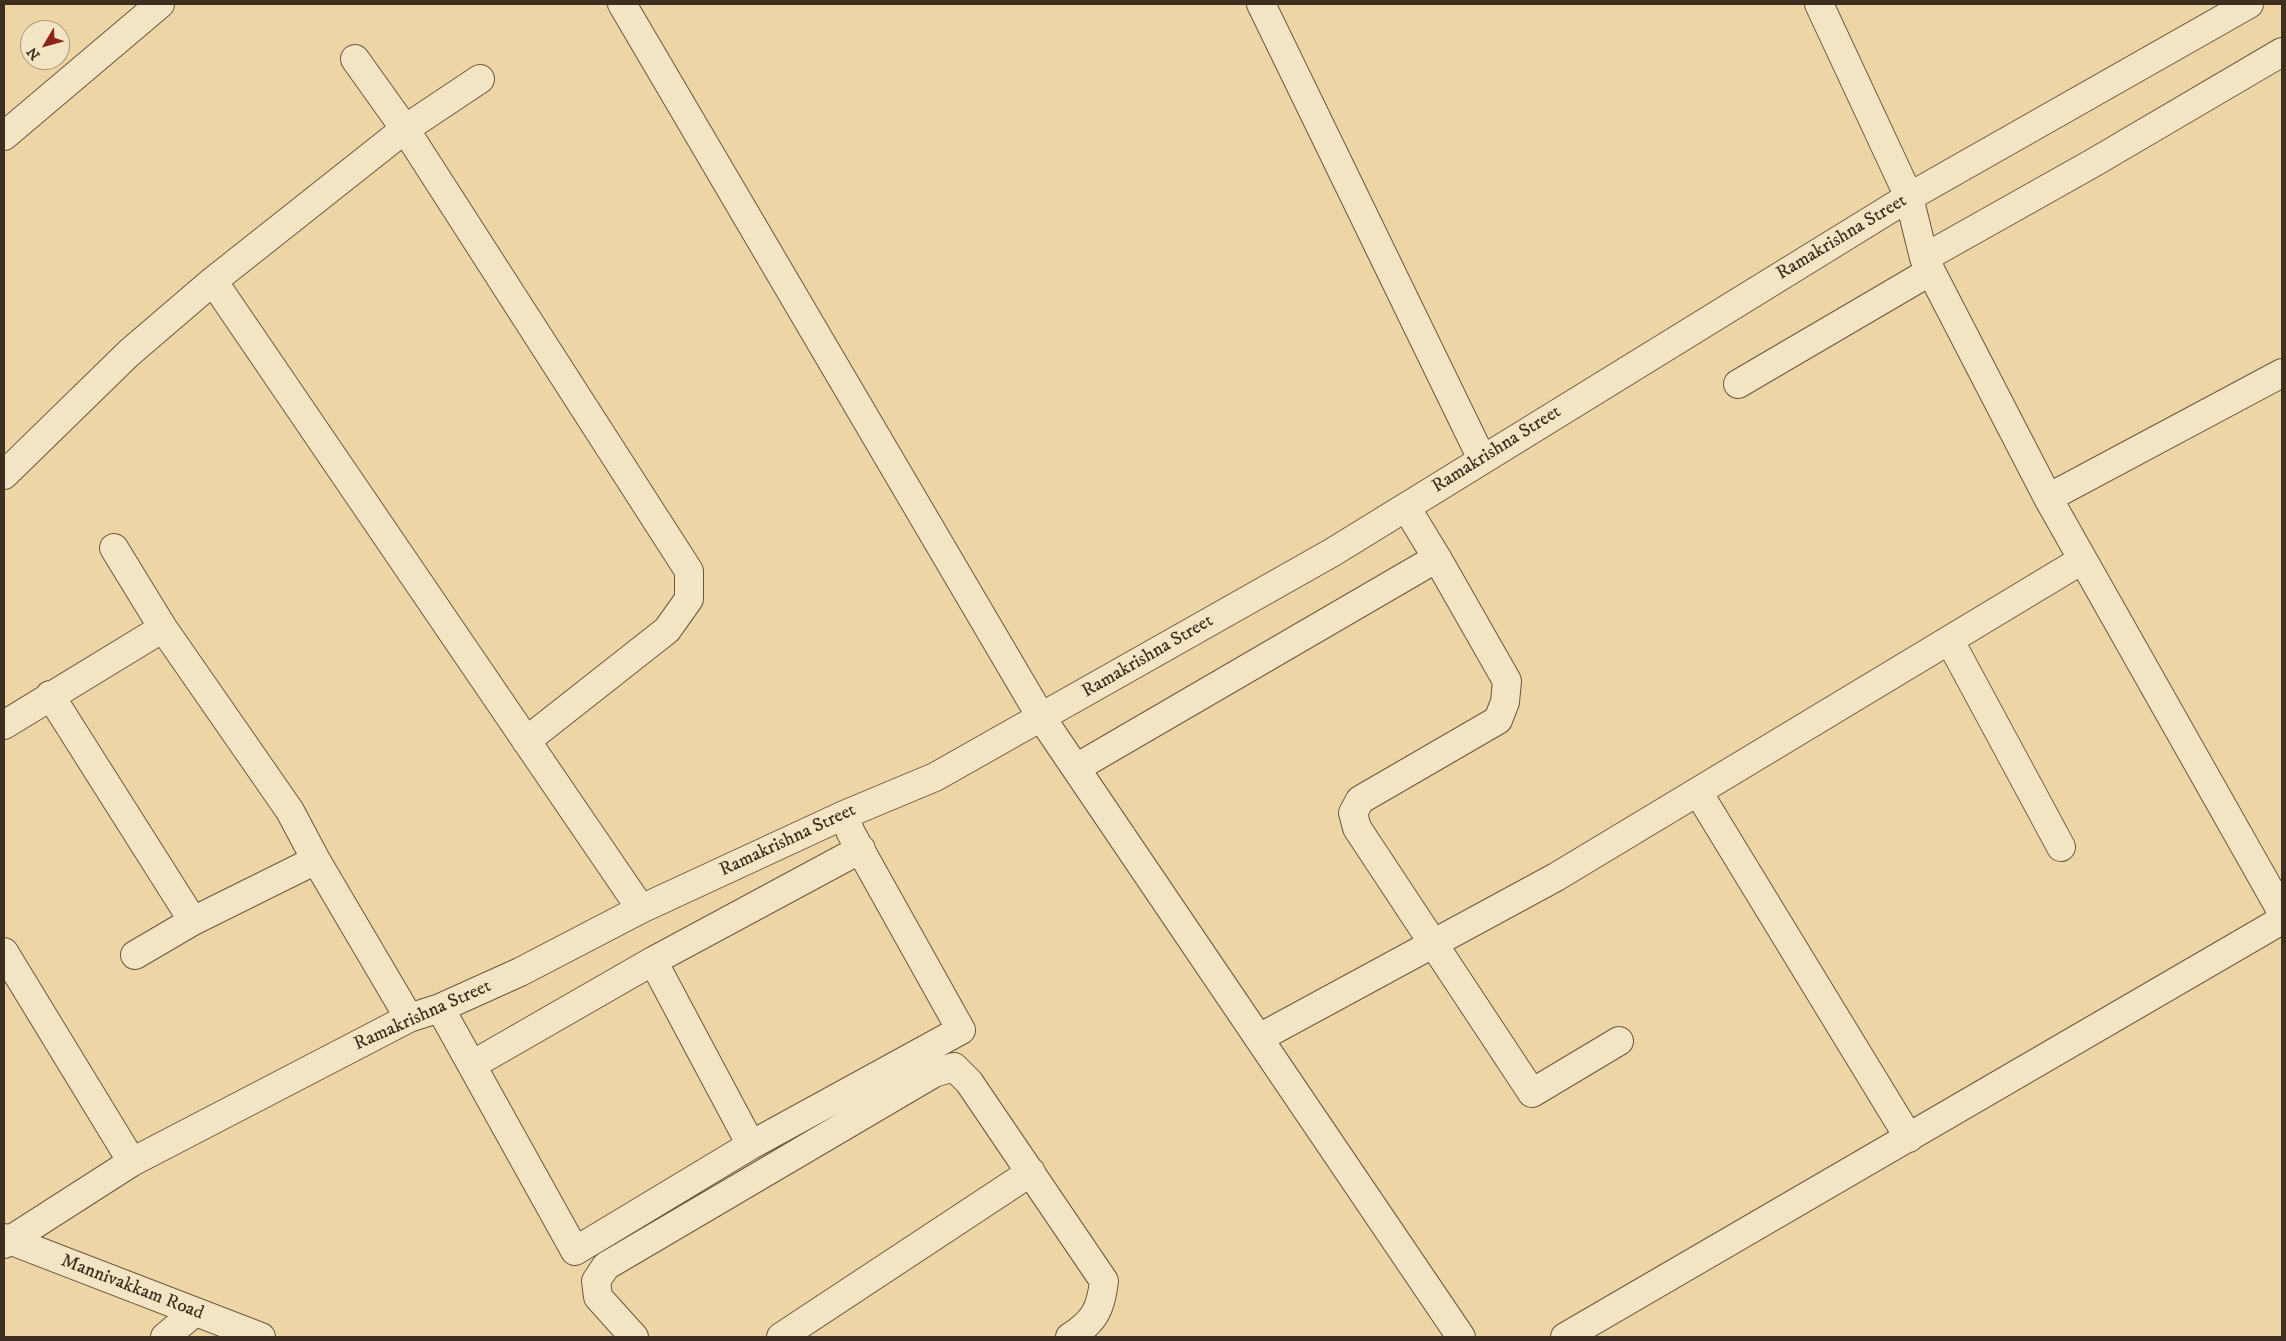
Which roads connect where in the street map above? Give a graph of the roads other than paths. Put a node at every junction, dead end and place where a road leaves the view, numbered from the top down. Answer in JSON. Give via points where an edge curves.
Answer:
{"nodes":[{"id":1,"x":160,"y":4,"type":"edge"},
{"id":2,"x":622,"y":4,"type":"edge"},
{"id":3,"x":1261,"y":4,"type":"edge"},
{"id":4,"x":1819,"y":4,"type":"edge"},
{"id":5,"x":2249,"y":4,"type":"edge"},
{"id":6,"x":2282,"y":52,"type":"edge"},
{"id":7,"x":355,"y":59,"type":"dead end"},
{"id":8,"x":480,"y":79,"type":"dead end"},
{"id":9,"x":405,"y":129,"type":"junction"},
{"id":10,"x":4,"y":136,"type":"edge"},
{"id":11,"x":1909,"y":197,"type":"junction"},
{"id":12,"x":1928,"y":264,"type":"junction"},
{"id":13,"x":213,"y":281,"type":"junction"},
{"id":14,"x":2282,"y":373,"type":"edge"},
{"id":15,"x":1738,"y":384,"type":"dead end"},
{"id":16,"x":1482,"y":459,"type":"junction"},
{"id":17,"x":4,"y":475,"type":"edge"},
{"id":18,"x":2048,"y":498,"type":"junction"},
{"id":19,"x":1406,"y":507,"type":"junction"},
{"id":20,"x":114,"y":548,"type":"dead end"},
{"id":21,"x":1437,"y":558,"type":"junction"},
{"id":22,"x":2082,"y":560,"type":"junction"},
{"id":23,"x":163,"y":628,"type":"junction"},
{"id":24,"x":1950,"y":641,"type":"junction"},
{"id":25,"x":50,"y":695,"type":"junction"},
{"id":26,"x":1041,"y":717,"type":"junction"},
{"id":27,"x":4,"y":725,"type":"edge"},
{"id":28,"x":526,"y":741,"type":"junction"},
{"id":29,"x":1076,"y":768,"type":"junction"},
{"id":30,"x":1698,"y":792,"type":"junction"},
{"id":31,"x":844,"y":815,"type":"junction"},
{"id":32,"x":2061,"y":847,"type":"dead end"},
{"id":33,"x":861,"y":849,"type":"junction"},
{"id":34,"x":316,"y":860,"type":"junction"},
{"id":35,"x":641,"y":909,"type":"junction"},
{"id":36,"x":2282,"y":912,"type":"edge"},
{"id":37,"x":2282,"y":920,"type":"edge"},
{"id":38,"x":194,"y":921,"type":"junction"},
{"id":39,"x":1434,"y":943,"type":"junction"},
{"id":40,"x":4,"y":952,"type":"edge"},
{"id":41,"x":135,"y":955,"type":"dead end"},
{"id":42,"x":653,"y":961,"type":"junction"},
{"id":43,"x":440,"y":1008,"type":"junction"},
{"id":44,"x":409,"y":1018,"type":"junction"},
{"id":45,"x":1259,"y":1038,"type":"junction"},
{"id":46,"x":1619,"y":1041,"type":"dead end"},
{"id":47,"x":472,"y":1065,"type":"junction"},
{"id":48,"x":1909,"y":1138,"type":"junction"},
{"id":49,"x":751,"y":1145,"type":"junction"},
{"id":50,"x":132,"y":1162,"type":"junction"},
{"id":51,"x":1031,"y":1172,"type":"junction"},
{"id":52,"x":6,"y":1241,"type":"edge"},
{"id":53,"x":195,"y":1312,"type":"junction"},
{"id":54,"x":165,"y":1337,"type":"edge"},
{"id":55,"x":261,"y":1337,"type":"edge"},
{"id":56,"x":634,"y":1337,"type":"edge"},
{"id":57,"x":781,"y":1337,"type":"edge"},
{"id":58,"x":1070,"y":1337,"type":"edge"},
{"id":59,"x":1462,"y":1337,"type":"edge"},
{"id":60,"x":1566,"y":1337,"type":"edge"}],
"edges":[{"from":1,"to":10,"type":"street"},
{"from":2,"to":26,"type":"street"},
{"from":3,"to":16,"type":"street"},
{"from":4,"to":11,"type":"street"},
{"from":5,"to":11,"type":"street","name":"Ramakrishna Street"},
{"from":6,"to":12,"type":"street"},
{"from":7,"to":9,"type":"street"},
{"from":8,"to":9,"type":"street"},
{"from":9,"to":13,"type":"street"},
{"from":9,"to":28,"type":"street","via":[[689,571],[689,599],[667,630]]},
{"from":11,"to":12,"type":"street"},
{"from":11,"to":16,"type":"street","name":"Ramakrishna Street"},
{"from":12,"to":15,"type":"street"},
{"from":12,"to":18,"type":"street"},
{"from":13,"to":17,"type":"street","via":[[129,353]]},
{"from":13,"to":28,"type":"street"},
{"from":14,"to":18,"type":"street"},
{"from":16,"to":19,"type":"street","name":"Ramakrishna Street"},
{"from":18,"to":22,"type":"street"},
{"from":19,"to":21,"type":"street"},
{"from":19,"to":26,"type":"street","name":"Ramakrishna Street","via":[[1333,552]]},
{"from":20,"to":23,"type":"street"},
{"from":21,"to":29,"type":"street"},
{"from":21,"to":39,"type":"street","via":[[1507,681],[1505,702],[1498,720],[1360,800],[1352,814],[1357,828]]},
{"from":22,"to":24,"type":"street"},
{"from":22,"to":36,"type":"street"},
{"from":23,"to":25,"type":"street"},
{"from":23,"to":34,"type":"street","via":[[290,812]]},
{"from":24,"to":30,"type":"street"},
{"from":24,"to":32,"type":"street"},
{"from":25,"to":27,"type":"street"},
{"from":25,"to":38,"type":"street"},
{"from":26,"to":29,"type":"street"},
{"from":26,"to":31,"type":"street","name":"Ramakrishna Street","via":[[935,777]]},
{"from":28,"to":35,"type":"street"},
{"from":29,"to":45,"type":"street"},
{"from":30,"to":39,"type":"street","via":[[1556,877]]},
{"from":30,"to":48,"type":"street"},
{"from":31,"to":33,"type":"street"},
{"from":31,"to":35,"type":"street","name":"Ramakrishna Street"},
{"from":33,"to":42,"type":"street"},
{"from":33,"to":49,"type":"street","via":[[961,1030]]},
{"from":34,"to":38,"type":"street"},
{"from":34,"to":44,"type":"street"},
{"from":35,"to":43,"type":"street","name":"Ramakrishna Street","via":[[520,972]]},
{"from":37,"to":48,"type":"street"},
{"from":38,"to":41,"type":"street"},
{"from":39,"to":45,"type":"street"},
{"from":39,"to":46,"type":"street","via":[[1532,1093]]},
{"from":40,"to":50,"type":"street"},
{"from":42,"to":47,"type":"street"},
{"from":42,"to":49,"type":"street"},
{"from":43,"to":44,"type":"street","name":"Ramakrishna Street"},
{"from":43,"to":47,"type":"street"},
{"from":44,"to":50,"type":"street","name":"Ramakrishna Street"},
{"from":45,"to":59,"type":"street"},
{"from":47,"to":49,"type":"street","via":[[575,1251]]},
{"from":48,"to":60,"type":"street"},
{"from":50,"to":52,"type":"street","name":"Ramakrishna Street"},
{"from":51,"to":56,"type":"street","via":[[970,1082],[954,1068],[934,1073],[606,1266],[596,1281],[598,1297]]},
{"from":51,"to":57,"type":"street"},
{"from":51,"to":58,"type":"street","via":[[1104,1281],[1102,1301],[1087,1327]]},
{"from":52,"to":53,"type":"street","name":"Mannivakkam Road"},
{"from":53,"to":54,"type":"street"},
{"from":53,"to":55,"type":"street","name":"Mannivakkam Road"}]}
